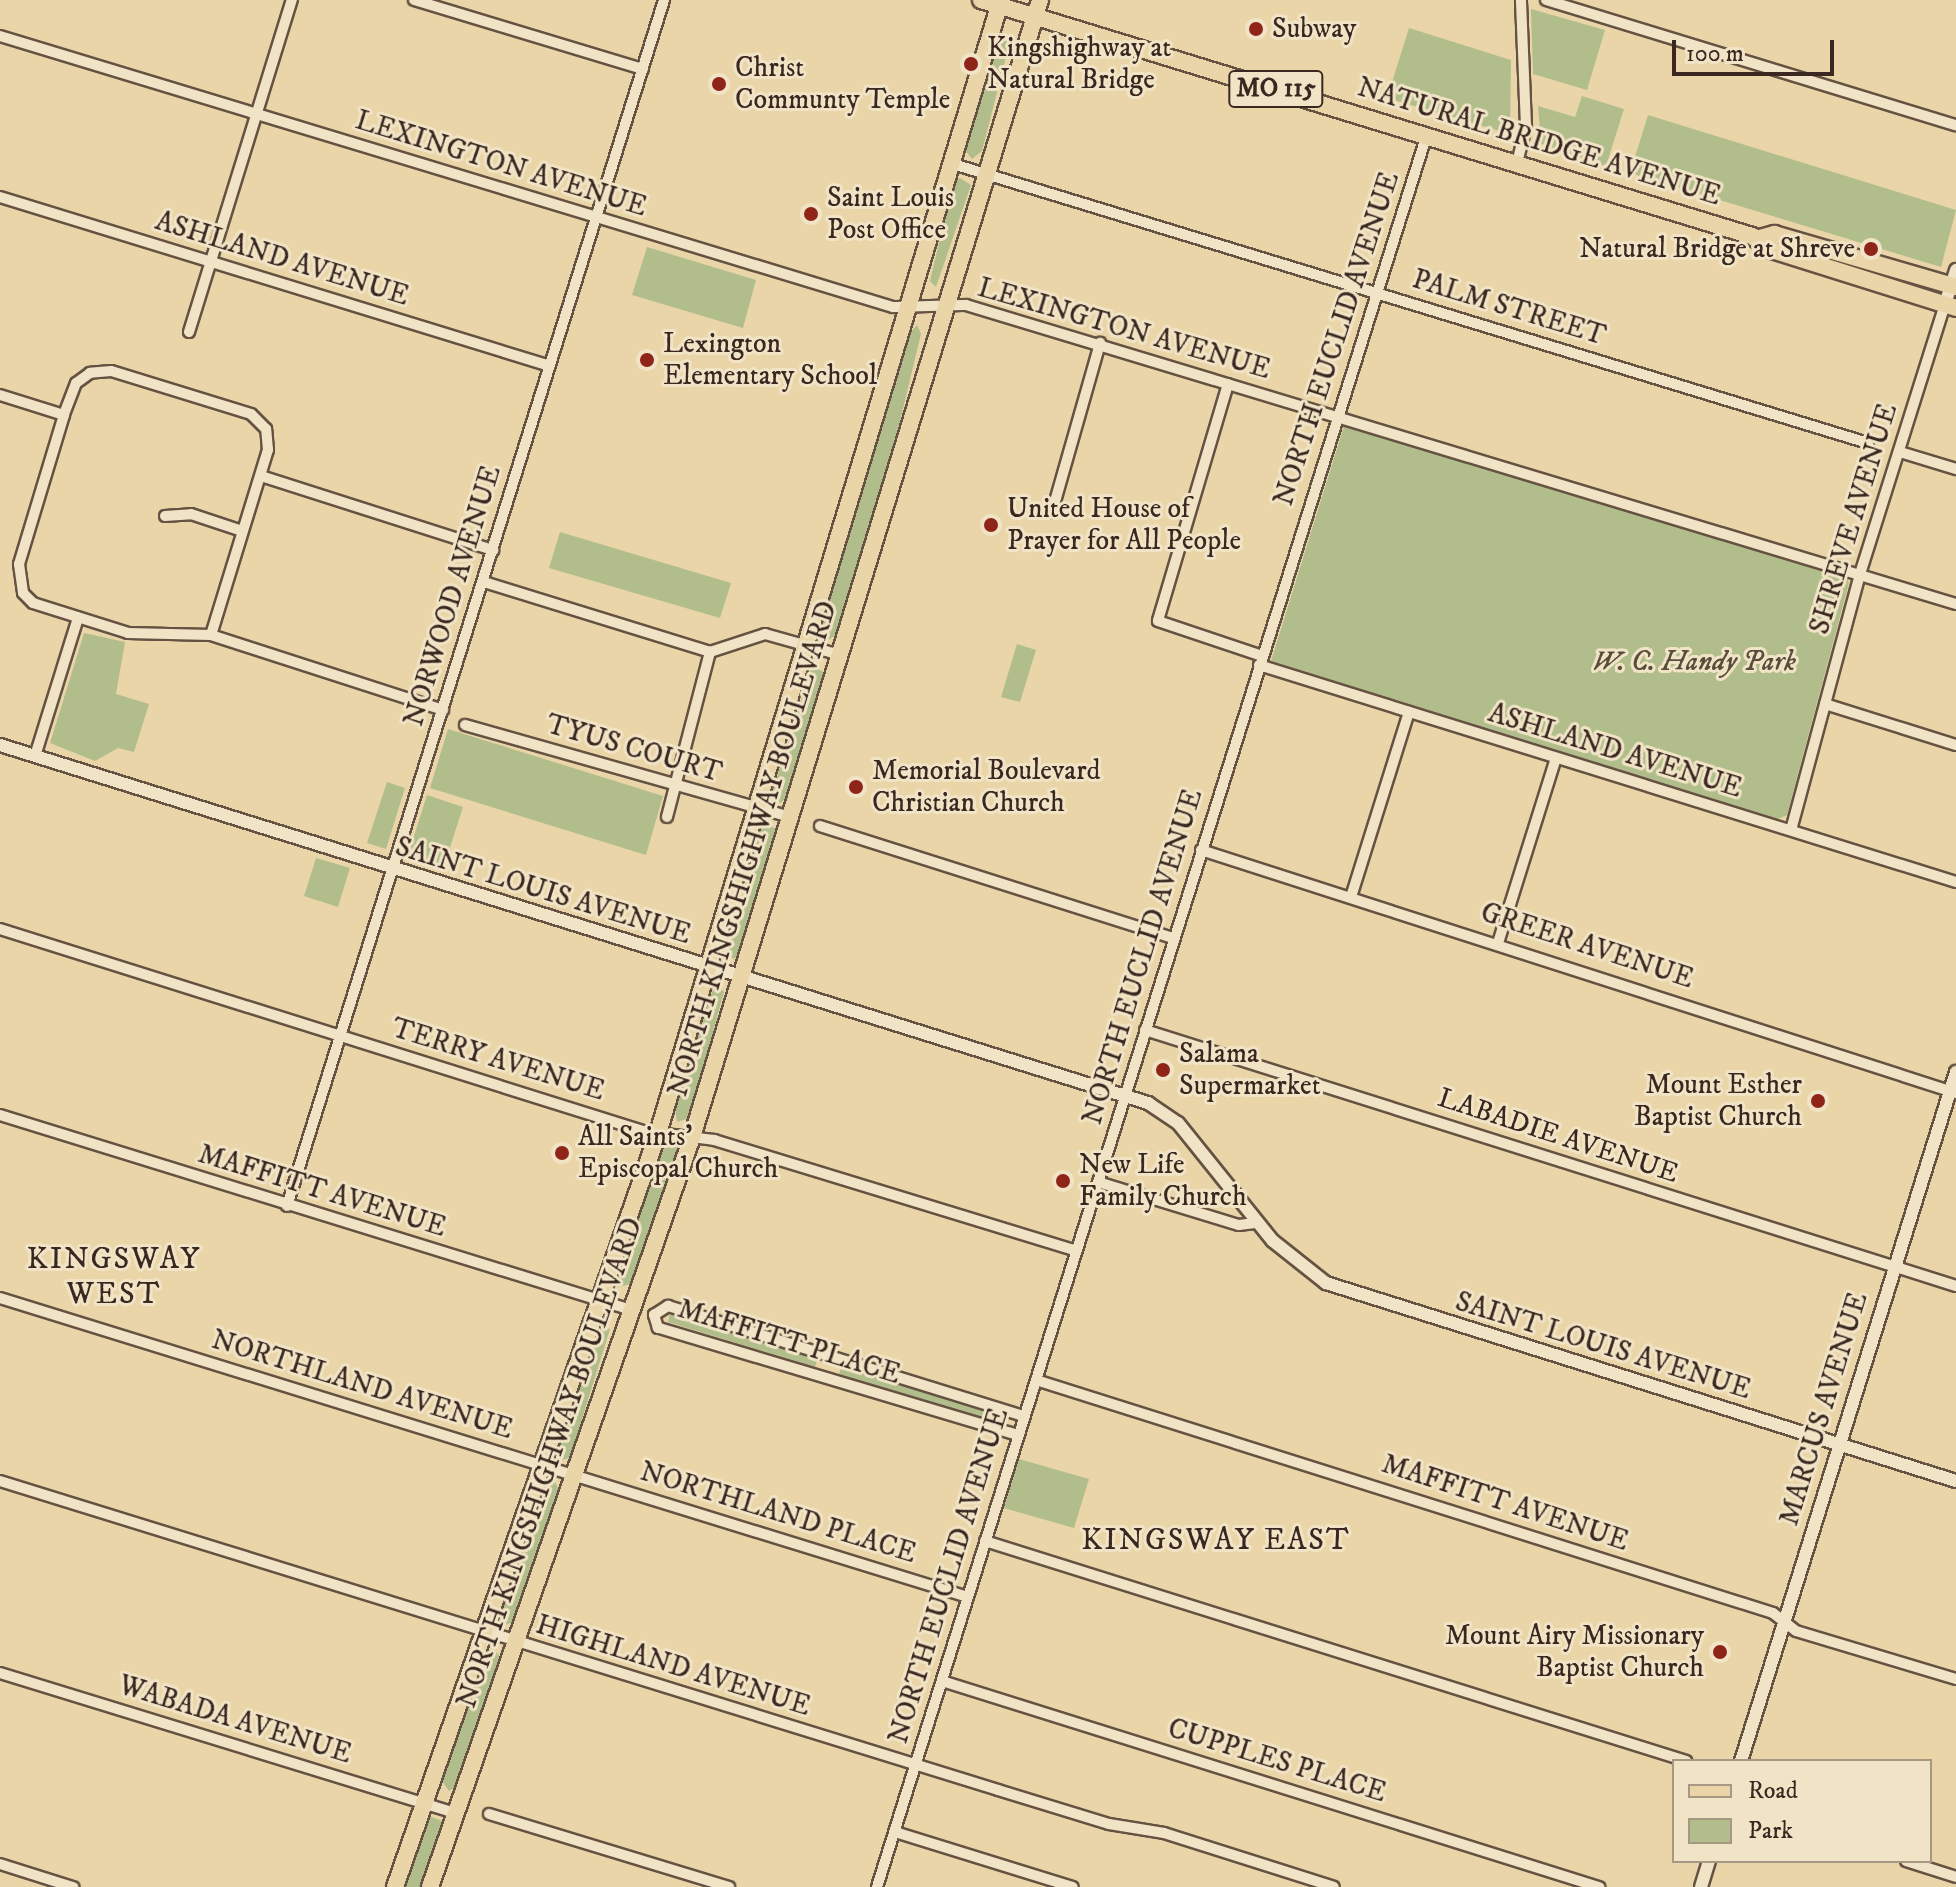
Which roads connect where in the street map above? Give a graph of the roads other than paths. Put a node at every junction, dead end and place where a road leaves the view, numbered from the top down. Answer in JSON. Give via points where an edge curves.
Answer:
{"nodes":[{"id":1,"x":292,"y":0,"type":"edge"},
{"id":2,"x":414,"y":0,"type":"edge"},
{"id":3,"x":664,"y":0,"type":"edge"},
{"id":4,"x":981,"y":0,"type":"edge"},
{"id":5,"x":1521,"y":0,"type":"edge"},
{"id":6,"x":1546,"y":0,"type":"edge"},
{"id":7,"x":1000,"y":3,"type":"edge"},
{"id":8,"x":1037,"y":8,"type":"edge"},
{"id":9,"x":0,"y":36,"type":"edge"},
{"id":10,"x":643,"y":69,"type":"junction"},
{"id":11,"x":256,"y":115,"type":"junction"},
{"id":12,"x":1956,"y":125,"type":"edge"},
{"id":13,"x":1427,"y":134,"type":"junction"},
{"id":14,"x":1517,"y":163,"type":"junction"},
{"id":15,"x":953,"y":164,"type":"junction"},
{"id":16,"x":985,"y":174,"type":"junction"},
{"id":17,"x":0,"y":197,"type":"edge"},
{"id":18,"x":596,"y":218,"type":"junction"},
{"id":19,"x":1760,"y":238,"type":"junction"},
{"id":20,"x":211,"y":262,"type":"junction"},
{"id":21,"x":1377,"y":292,"type":"junction"},
{"id":22,"x":1953,"y":292,"type":"edge"},
{"id":23,"x":947,"y":306,"type":"junction"},
{"id":24,"x":911,"y":307,"type":"junction"},
{"id":25,"x":189,"y":332,"type":"dead end"},
{"id":26,"x":1100,"y":343,"type":"junction"},
{"id":27,"x":550,"y":366,"type":"junction"},
{"id":28,"x":1228,"y":384,"type":"junction"},
{"id":29,"x":0,"y":395,"type":"edge"},
{"id":30,"x":64,"y":415,"type":"junction"},
{"id":31,"x":1337,"y":416,"type":"junction"},
{"id":32,"x":1868,"y":443,"type":"dead end"},
{"id":33,"x":1900,"y":452,"type":"junction"},
{"id":34,"x":1956,"y":469,"type":"edge"},
{"id":35,"x":261,"y":476,"type":"junction"},
{"id":36,"x":1052,"y":512,"type":"dead end"},
{"id":37,"x":165,"y":516,"type":"dead end"},
{"id":38,"x":242,"y":531,"type":"junction"},
{"id":39,"x":493,"y":550,"type":"junction"},
{"id":40,"x":1860,"y":574,"type":"junction"},
{"id":41,"x":484,"y":582,"type":"junction"},
{"id":42,"x":1956,"y":604,"type":"edge"},
{"id":43,"x":78,"y":618,"type":"junction"},
{"id":44,"x":211,"y":635,"type":"junction"},
{"id":45,"x":806,"y":644,"type":"junction"},
{"id":46,"x":710,"y":652,"type":"junction"},
{"id":47,"x":840,"y":655,"type":"junction"},
{"id":48,"x":1260,"y":661,"type":"junction"},
{"id":49,"x":1825,"y":704,"type":"junction"},
{"id":50,"x":443,"y":710,"type":"junction"},
{"id":51,"x":1409,"y":712,"type":"junction"},
{"id":52,"x":465,"y":725,"type":"dead end"},
{"id":53,"x":0,"y":745,"type":"edge"},
{"id":54,"x":1956,"y":745,"type":"edge"},
{"id":55,"x":35,"y":756,"type":"junction"},
{"id":56,"x":1556,"y":758,"type":"junction"},
{"id":57,"x":674,"y":788,"type":"junction"},
{"id":58,"x":759,"y":809,"type":"junction"},
{"id":59,"x":667,"y":817,"type":"dead end"},
{"id":60,"x":791,"y":817,"type":"junction"},
{"id":61,"x":820,"y":826,"type":"dead end"},
{"id":62,"x":1791,"y":830,"type":"junction"},
{"id":63,"x":1201,"y":850,"type":"junction"},
{"id":64,"x":393,"y":870,"type":"junction"},
{"id":65,"x":1956,"y":882,"type":"edge"},
{"id":66,"x":1351,"y":897,"type":"junction"},
{"id":67,"x":0,"y":929,"type":"edge"},
{"id":68,"x":1174,"y":938,"type":"junction"},
{"id":69,"x":1498,"y":943,"type":"junction"},
{"id":70,"x":709,"y":968,"type":"junction"},
{"id":71,"x":743,"y":980,"type":"junction"},
{"id":72,"x":1145,"y":1030,"type":"junction"},
{"id":73,"x":340,"y":1035,"type":"junction"},
{"id":74,"x":1956,"y":1072,"type":"edge"},
{"id":75,"x":1953,"y":1092,"type":"edge"},
{"id":76,"x":1125,"y":1095,"type":"junction"},
{"id":77,"x":0,"y":1115,"type":"edge"},
{"id":78,"x":658,"y":1133,"type":"junction"},
{"id":79,"x":692,"y":1137,"type":"junction"},
{"id":80,"x":1098,"y":1182,"type":"junction"},
{"id":81,"x":287,"y":1206,"type":"junction"},
{"id":82,"x":1255,"y":1223,"type":"junction"},
{"id":83,"x":1076,"y":1251,"type":"junction"},
{"id":84,"x":1894,"y":1267,"type":"junction"},
{"id":85,"x":1956,"y":1286,"type":"edge"},
{"id":86,"x":0,"y":1298,"type":"edge"},
{"id":87,"x":597,"y":1299,"type":"junction"},
{"id":88,"x":631,"y":1310,"type":"junction"},
{"id":89,"x":1036,"y":1380,"type":"junction"},
{"id":90,"x":1024,"y":1416,"type":"junction"},
{"id":91,"x":1018,"y":1435,"type":"junction"},
{"id":92,"x":1839,"y":1444,"type":"junction"},
{"id":93,"x":539,"y":1465,"type":"junction"},
{"id":94,"x":573,"y":1475,"type":"junction"},
{"id":95,"x":0,"y":1481,"type":"edge"},
{"id":96,"x":1956,"y":1481,"type":"edge"},
{"id":97,"x":985,"y":1541,"type":"junction"},
{"id":98,"x":968,"y":1597,"type":"junction"},
{"id":99,"x":1783,"y":1622,"type":"junction"},
{"id":100,"x":482,"y":1632,"type":"junction"},
{"id":101,"x":516,"y":1643,"type":"junction"},
{"id":102,"x":0,"y":1673,"type":"edge"},
{"id":103,"x":1956,"y":1679,"type":"edge"},
{"id":104,"x":942,"y":1681,"type":"junction"},
{"id":105,"x":1680,"y":1759,"type":"edge"},
{"id":106,"x":1742,"y":1759,"type":"edge"},
{"id":107,"x":916,"y":1765,"type":"junction"},
{"id":108,"x":423,"y":1803,"type":"junction"},
{"id":109,"x":456,"y":1813,"type":"junction"},
{"id":110,"x":489,"y":1814,"type":"dead end"},
{"id":111,"x":895,"y":1832,"type":"junction"},
{"id":112,"x":1708,"y":1863,"type":"edge"},
{"id":113,"x":1912,"y":1863,"type":"edge"},
{"id":114,"x":0,"y":1864,"type":"edge"},
{"id":115,"x":1956,"y":1877,"type":"edge"},
{"id":116,"x":73,"y":1887,"type":"edge"},
{"id":117,"x":395,"y":1887,"type":"edge"},
{"id":118,"x":430,"y":1887,"type":"edge"},
{"id":119,"x":729,"y":1887,"type":"edge"},
{"id":120,"x":877,"y":1887,"type":"edge"},
{"id":121,"x":1073,"y":1887,"type":"edge"},
{"id":122,"x":1334,"y":1887,"type":"edge"},
{"id":123,"x":1599,"y":1887,"type":"edge"},
{"id":124,"x":1701,"y":1887,"type":"edge"}],
"edges":[{"from":1,"to":11,"type":"street"},
{"from":2,"to":10,"type":"street"},
{"from":3,"to":10,"type":"street","name":"NORWOOD AVENUE"},
{"from":4,"to":7,"type":"main road","name":"NATURAL BRIDGE AVENUE","number":"MO 115"},
{"from":5,"to":14,"type":"street","via":[[1526,126]]},
{"from":6,"to":12,"type":"street"},
{"from":7,"to":8,"type":"main road","name":"NATURAL BRIDGE AVENUE","number":"MO 115"},
{"from":7,"to":15,"type":"main road","name":"NORTH KINGSHIGHWAY BOULEVARD"},
{"from":8,"to":13,"type":"main road","name":"NATURAL BRIDGE AVENUE","number":"MO 115"},
{"from":8,"to":16,"type":"main road","name":"NORTH KINGSHIGHWAY BOULEVARD"},
{"from":9,"to":11,"type":"street","name":"LEXINGTON AVENUE"},
{"from":10,"to":18,"type":"street","name":"NORWOOD AVENUE"},
{"from":11,"to":18,"type":"street","name":"LEXINGTON AVENUE"},
{"from":11,"to":20,"type":"street"},
{"from":13,"to":14,"type":"main road","name":"NATURAL BRIDGE AVENUE","number":"MO 115"},
{"from":13,"to":21,"type":"street","name":"NORTH EUCLID AVENUE"},
{"from":14,"to":19,"type":"main road","name":"NATURAL BRIDGE AVENUE","number":"MO 115"},
{"from":15,"to":16,"type":"street","name":"PALM STREET"},
{"from":15,"to":24,"type":"main road","name":"NORTH KINGSHIGHWAY BOULEVARD"},
{"from":16,"to":21,"type":"street","name":"PALM STREET"},
{"from":16,"to":23,"type":"main road","name":"NORTH KINGSHIGHWAY BOULEVARD"},
{"from":17,"to":20,"type":"street","name":"ASHLAND AVENUE"},
{"from":18,"to":24,"type":"street","name":"LEXINGTON AVENUE","via":[[893,307]]},
{"from":18,"to":27,"type":"street","name":"NORWOOD AVENUE"},
{"from":19,"to":22,"type":"main road","name":"NATURAL BRIDGE AVENUE","via":[[1774,234]]},
{"from":19,"to":22,"type":"main road","name":"NATURAL BRIDGE AVENUE","number":"MO 115","via":[[1769,249],[1842,272]]},
{"from":20,"to":25,"type":"street"},
{"from":20,"to":27,"type":"street","name":"ASHLAND AVENUE"},
{"from":21,"to":31,"type":"street","name":"NORTH EUCLID AVENUE"},
{"from":21,"to":32,"type":"street","name":"PALM STREET"},
{"from":22,"to":33,"type":"street","name":"SHREVE AVENUE"},
{"from":23,"to":24,"type":"street","name":"LEXINGTON AVENUE"},
{"from":23,"to":26,"type":"street","name":"LEXINGTON AVENUE","via":[[966,305]]},
{"from":23,"to":47,"type":"main road","name":"NORTH KINGSHIGHWAY BOULEVARD"},
{"from":24,"to":45,"type":"main road","name":"NORTH KINGSHIGHWAY BOULEVARD"},
{"from":26,"to":28,"type":"street","name":"LEXINGTON AVENUE"},
{"from":26,"to":36,"type":"street"},
{"from":27,"to":39,"type":"street","name":"NORWOOD AVENUE"},
{"from":28,"to":31,"type":"street","name":"LEXINGTON AVENUE"},
{"from":28,"to":48,"type":"street","name":"ASHLAND AVENUE","via":[[1158,621]]},
{"from":29,"to":30,"type":"street"},
{"from":30,"to":35,"type":"street","via":[[76,383],[90,373],[111,371],[251,414],[266,429],[268,450]]},
{"from":30,"to":43,"type":"street","via":[[19,564],[23,593],[33,603]]},
{"from":31,"to":40,"type":"street","name":"LEXINGTON AVENUE"},
{"from":31,"to":48,"type":"street","name":"NORTH EUCLID AVENUE"},
{"from":33,"to":34,"type":"street"},
{"from":33,"to":40,"type":"street","name":"SHREVE AVENUE"},
{"from":35,"to":38,"type":"street"},
{"from":35,"to":39,"type":"street"},
{"from":37,"to":38,"type":"street","via":[[191,514]]},
{"from":38,"to":44,"type":"street"},
{"from":39,"to":41,"type":"street","name":"NORWOOD AVENUE"},
{"from":40,"to":42,"type":"street","name":"LEXINGTON AVENUE"},
{"from":40,"to":49,"type":"street","name":"SHREVE AVENUE"},
{"from":41,"to":46,"type":"street"},
{"from":41,"to":50,"type":"street","name":"NORWOOD AVENUE"},
{"from":43,"to":44,"type":"street","via":[[128,633]]},
{"from":43,"to":55,"type":"street"},
{"from":44,"to":50,"type":"street"},
{"from":45,"to":46,"type":"street","via":[[765,634]]},
{"from":45,"to":47,"type":"street"},
{"from":45,"to":58,"type":"main road","name":"NORTH KINGSHIGHWAY BOULEVARD"},
{"from":46,"to":57,"type":"street"},
{"from":47,"to":60,"type":"main road","name":"NORTH KINGSHIGHWAY BOULEVARD"},
{"from":48,"to":51,"type":"street","name":"ASHLAND AVENUE"},
{"from":48,"to":63,"type":"street","name":"NORTH EUCLID AVENUE"},
{"from":49,"to":54,"type":"street"},
{"from":49,"to":62,"type":"street","name":"SHREVE AVENUE"},
{"from":50,"to":64,"type":"street","name":"NORWOOD AVENUE"},
{"from":51,"to":56,"type":"street","name":"ASHLAND AVENUE"},
{"from":51,"to":66,"type":"street"},
{"from":52,"to":57,"type":"street","name":"TYUS COURT"},
{"from":53,"to":55,"type":"street","name":"SAINT LOUIS AVENUE"},
{"from":55,"to":64,"type":"street","name":"SAINT LOUIS AVENUE"},
{"from":56,"to":62,"type":"street","name":"ASHLAND AVENUE"},
{"from":56,"to":69,"type":"street"},
{"from":57,"to":58,"type":"street","name":"TYUS COURT"},
{"from":57,"to":59,"type":"street"},
{"from":58,"to":60,"type":"street","name":"TYUS COURT"},
{"from":58,"to":70,"type":"main road","name":"NORTH KINGSHIGHWAY BOULEVARD"},
{"from":60,"to":71,"type":"main road","name":"NORTH KINGSHIGHWAY BOULEVARD"},
{"from":61,"to":68,"type":"street"},
{"from":62,"to":65,"type":"street","name":"ASHLAND AVENUE"},
{"from":63,"to":66,"type":"street","name":"GREER AVENUE"},
{"from":63,"to":68,"type":"street","name":"NORTH EUCLID AVENUE"},
{"from":64,"to":70,"type":"street","name":"SAINT LOUIS AVENUE"},
{"from":64,"to":73,"type":"street","name":"NORWOOD AVENUE"},
{"from":66,"to":69,"type":"street","name":"GREER AVENUE"},
{"from":67,"to":73,"type":"street","name":"TERRY AVENUE"},
{"from":68,"to":72,"type":"street","name":"NORTH EUCLID AVENUE"},
{"from":69,"to":75,"type":"street","name":"GREER AVENUE"},
{"from":70,"to":71,"type":"street","name":"SAINT LOUIS AVENUE"},
{"from":70,"to":78,"type":"main road","name":"NORTH KINGSHIGHWAY BOULEVARD"},
{"from":71,"to":76,"type":"street","name":"SAINT LOUIS AVENUE"},
{"from":71,"to":79,"type":"main road","name":"NORTH KINGSHIGHWAY BOULEVARD"},
{"from":72,"to":76,"type":"street","name":"NORTH EUCLID AVENUE"},
{"from":72,"to":84,"type":"street","name":"LABADIE AVENUE"},
{"from":73,"to":78,"type":"street","name":"TERRY AVENUE"},
{"from":73,"to":81,"type":"street","name":"NORWOOD AVENUE"},
{"from":74,"to":75,"type":"street","name":"MARCUS AVENUE"},
{"from":75,"to":84,"type":"street","name":"MARCUS AVENUE"},
{"from":76,"to":80,"type":"street","name":"NORTH EUCLID AVENUE"},
{"from":76,"to":82,"type":"street","name":"SAINT LOUIS AVENUE","via":[[1178,1123]]},
{"from":77,"to":81,"type":"street","name":"MAFFITT AVENUE"},
{"from":78,"to":79,"type":"street","name":"TERRY AVENUE"},
{"from":78,"to":87,"type":"main road","name":"NORTH KINGSHIGHWAY BOULEVARD"},
{"from":79,"to":83,"type":"street","name":"TERRY AVENUE"},
{"from":79,"to":88,"type":"main road","name":"NORTH KINGSHIGHWAY BOULEVARD"},
{"from":80,"to":82,"type":"street","via":[[1239,1225]]},
{"from":80,"to":83,"type":"street","name":"NORTH EUCLID AVENUE"},
{"from":81,"to":87,"type":"street","name":"MAFFITT AVENUE"},
{"from":82,"to":92,"type":"street","name":"SAINT LOUIS AVENUE","via":[[1298,1264],[1350,1293]]},
{"from":83,"to":89,"type":"street","name":"NORTH EUCLID AVENUE"},
{"from":84,"to":85,"type":"street","name":"LABADIE AVENUE"},
{"from":84,"to":92,"type":"street","name":"MARCUS AVENUE"},
{"from":86,"to":93,"type":"street","name":"NORTHLAND AVENUE"},
{"from":87,"to":88,"type":"street","name":"MAFFITT AVENUE"},
{"from":87,"to":93,"type":"main road","name":"NORTH KINGSHIGHWAY BOULEVARD"},
{"from":88,"to":94,"type":"main road","name":"NORTH KINGSHIGHWAY BOULEVARD"},
{"from":89,"to":90,"type":"street","name":"NORTH EUCLID AVENUE"},
{"from":89,"to":99,"type":"street","name":"MAFFITT AVENUE","via":[[1760,1609]]},
{"from":90,"to":91,"type":"street","name":"NORTH EUCLID AVENUE"},
{"from":90,"to":91,"type":"street","name":"MAFFITT PLACE","via":[[668,1306],[654,1315],[658,1328]]},
{"from":91,"to":97,"type":"street","name":"NORTH EUCLID AVENUE"},
{"from":92,"to":96,"type":"street","name":"SAINT LOUIS AVENUE"},
{"from":92,"to":99,"type":"street","name":"MARCUS AVENUE"},
{"from":93,"to":94,"type":"street","name":"NORTHLAND AVENUE"},
{"from":93,"to":100,"type":"main road","name":"NORTH KINGSHIGHWAY BOULEVARD"},
{"from":94,"to":98,"type":"street","name":"NORTHLAND PLACE"},
{"from":94,"to":101,"type":"main road","name":"NORTH KINGSHIGHWAY BOULEVARD"},
{"from":95,"to":100,"type":"street","name":"HIGHLAND AVENUE"},
{"from":97,"to":98,"type":"street","name":"NORTH EUCLID AVENUE"},
{"from":97,"to":105,"type":"street"},
{"from":98,"to":104,"type":"street","name":"NORTH EUCLID AVENUE"},
{"from":99,"to":103,"type":"street","name":"MAFFITT AVENUE","via":[[1796,1631]]},
{"from":99,"to":106,"type":"street","name":"MARCUS AVENUE"},
{"from":100,"to":101,"type":"street","name":"HIGHLAND AVENUE"},
{"from":100,"to":108,"type":"main road","name":"NORTH KINGSHIGHWAY BOULEVARD"},
{"from":101,"to":107,"type":"street","name":"HIGHLAND AVENUE"},
{"from":101,"to":109,"type":"main road","name":"NORTH KINGSHIGHWAY BOULEVARD"},
{"from":102,"to":108,"type":"street","name":"WABADA AVENUE"},
{"from":104,"to":107,"type":"street","name":"NORTH EUCLID AVENUE"},
{"from":104,"to":123,"type":"street","name":"CUPPLES PLACE"},
{"from":107,"to":111,"type":"street","name":"NORTH EUCLID AVENUE"},
{"from":107,"to":122,"type":"street","name":"HIGHLAND AVENUE","via":[[1109,1824],[1164,1833]]},
{"from":108,"to":109,"type":"street","name":"WABADA AVENUE"},
{"from":108,"to":117,"type":"main road","name":"NORTH KINGSHIGHWAY BOULEVARD"},
{"from":109,"to":118,"type":"main road","name":"NORTH KINGSHIGHWAY BOULEVARD"},
{"from":110,"to":119,"type":"street"},
{"from":111,"to":120,"type":"street","name":"NORTH EUCLID AVENUE"},
{"from":111,"to":121,"type":"street"},
{"from":112,"to":124,"type":"street"},
{"from":113,"to":115,"type":"street"},
{"from":114,"to":116,"type":"street"}]}
